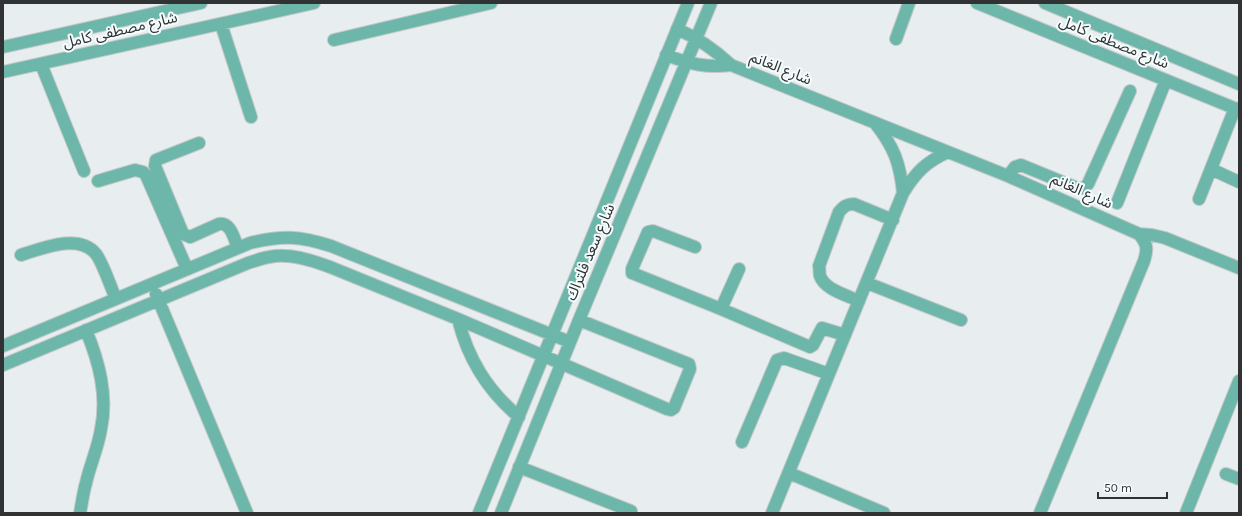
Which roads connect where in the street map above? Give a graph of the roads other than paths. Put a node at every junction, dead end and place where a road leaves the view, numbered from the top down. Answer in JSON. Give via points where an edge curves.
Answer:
{"nodes":[{"id":1,"x":201,"y":3,"type":"edge"},
{"id":2,"x":314,"y":3,"type":"edge"},
{"id":3,"x":491,"y":3,"type":"edge"},
{"id":4,"x":688,"y":3,"type":"edge"},
{"id":5,"x":711,"y":3,"type":"edge"},
{"id":6,"x":909,"y":3,"type":"edge"},
{"id":7,"x":977,"y":3,"type":"edge"},
{"id":8,"x":1045,"y":3,"type":"edge"},
{"id":9,"x":220,"y":24,"type":"junction"},
{"id":10,"x":677,"y":29,"type":"junction"},
{"id":11,"x":696,"y":38,"type":"junction"},
{"id":12,"x":896,"y":39,"type":"dead end"},
{"id":13,"x":334,"y":40,"type":"dead end"},
{"id":14,"x":3,"y":47,"type":"edge"},
{"id":15,"x":666,"y":55,"type":"junction"},
{"id":16,"x":686,"y":63,"type":"junction"},
{"id":17,"x":41,"y":64,"type":"junction"},
{"id":18,"x":731,"y":65,"type":"junction"},
{"id":19,"x":3,"y":72,"type":"edge"},
{"id":20,"x":1166,"y":80,"type":"junction"},
{"id":21,"x":1239,"y":84,"type":"edge"},
{"id":22,"x":1130,"y":91,"type":"dead end"},
{"id":23,"x":1237,"y":109,"type":"edge"},
{"id":24,"x":251,"y":117,"type":"dead end"},
{"id":25,"x":874,"y":123,"type":"junction"},
{"id":26,"x":199,"y":143,"type":"dead end"},
{"id":27,"x":948,"y":152,"type":"junction"},
{"id":28,"x":1211,"y":169,"type":"junction"},
{"id":29,"x":84,"y":171,"type":"dead end"},
{"id":30,"x":1008,"y":176,"type":"junction"},
{"id":31,"x":98,"y":181,"type":"dead end"},
{"id":32,"x":1239,"y":182,"type":"edge"},
{"id":33,"x":904,"y":193,"type":"junction"},
{"id":34,"x":1199,"y":199,"type":"dead end"},
{"id":35,"x":1118,"y":203,"type":"dead end"},
{"id":36,"x":893,"y":220,"type":"junction"},
{"id":37,"x":1139,"y":234,"type":"junction"},
{"id":38,"x":695,"y":247,"type":"dead end"},
{"id":39,"x":238,"y":248,"type":"junction"},
{"id":40,"x":21,"y":255,"type":"dead end"},
{"id":41,"x":1239,"y":268,"type":"edge"},
{"id":42,"x":187,"y":269,"type":"junction"},
{"id":43,"x":739,"y":269,"type":"dead end"},
{"id":44,"x":867,"y":283,"type":"junction"},
{"id":45,"x":152,"y":284,"type":"junction"},
{"id":46,"x":116,"y":299,"type":"junction"},
{"id":47,"x":159,"y":300,"type":"junction"},
{"id":48,"x":859,"y":301,"type":"junction"},
{"id":49,"x":721,"y":309,"type":"junction"},
{"id":50,"x":458,"y":319,"type":"junction"},
{"id":51,"x":579,"y":320,"type":"junction"},
{"id":52,"x":961,"y":320,"type":"dead end"},
{"id":53,"x":86,"y":330,"type":"junction"},
{"id":54,"x":552,"y":334,"type":"junction"},
{"id":55,"x":846,"y":335,"type":"junction"},
{"id":56,"x":570,"y":342,"type":"junction"},
{"id":57,"x":3,"y":346,"type":"edge"},
{"id":58,"x":544,"y":356,"type":"junction"},
{"id":59,"x":562,"y":364,"type":"junction"},
{"id":60,"x":3,"y":365,"type":"edge"},
{"id":61,"x":829,"y":374,"type":"junction"},
{"id":62,"x":1239,"y":381,"type":"edge"},
{"id":63,"x":519,"y":417,"type":"junction"},
{"id":64,"x":742,"y":442,"type":"dead end"},
{"id":65,"x":519,"y":468,"type":"junction"},
{"id":66,"x":789,"y":472,"type":"junction"},
{"id":67,"x":1226,"y":474,"type":"dead end"},
{"id":68,"x":1239,"y":479,"type":"edge"},
{"id":69,"x":631,"y":511,"type":"dead end"},
{"id":70,"x":80,"y":513,"type":"edge"},
{"id":71,"x":246,"y":513,"type":"edge"},
{"id":72,"x":479,"y":513,"type":"edge"},
{"id":73,"x":501,"y":513,"type":"edge"},
{"id":74,"x":772,"y":513,"type":"edge"},
{"id":75,"x":884,"y":513,"type":"edge"},
{"id":76,"x":1040,"y":513,"type":"edge"},
{"id":77,"x":1186,"y":513,"type":"edge"}],
"edges":[{"from":1,"to":14,"type":"street","name":"شارع مصطفى كامل"},
{"from":2,"to":9,"type":"street","name":"شارع مصطفى كامل"},
{"from":3,"to":13,"type":"street"},
{"from":4,"to":10,"type":"street","name":"شارع سعد فلتراك"},
{"from":5,"to":11,"type":"street","name":"شارع سعد فلتراك"},
{"from":6,"to":12,"type":"street"},
{"from":7,"to":20,"type":"street","name":"شارع مصطفى كامل"},
{"from":8,"to":21,"type":"street","name":"شارع مصطفى كامل"},
{"from":9,"to":17,"type":"street","name":"شارع مصطفى كامل"},
{"from":9,"to":24,"type":"street"},
{"from":10,"to":11,"type":"street","name":"شارع الغانم"},
{"from":10,"to":15,"type":"street","name":"شارع سعد فلتراك"},
{"from":11,"to":16,"type":"street","name":"شارع سعد فلتراك"},
{"from":11,"to":18,"type":"street","name":"شارع الغانم"},
{"from":15,"to":16,"type":"street","name":"شارع الغانم"},
{"from":15,"to":54,"type":"street","name":"شارع سعد فلتراك"},
{"from":16,"to":18,"type":"street","name":"شارع الغانم","via":[[708,67]]},
{"from":16,"to":51,"type":"street","name":"شارع سعد فلتراك"},
{"from":17,"to":19,"type":"street","name":"شارع مصطفى كامل"},
{"from":17,"to":29,"type":"street"},
{"from":18,"to":25,"type":"street","name":"شارع الغانم"},
{"from":20,"to":23,"type":"street","name":"شارع مصطفى كامل"},
{"from":20,"to":35,"type":"street"},
{"from":22,"to":30,"type":"street","via":[[1084,188],[1077,188],[1021,165],[1015,167]]},
{"from":23,"to":28,"type":"street"},
{"from":25,"to":27,"type":"street","name":"شارع الغانم"},
{"from":25,"to":33,"type":"street","via":[[887,138],[896,155]]},
{"from":26,"to":39,"type":"street","via":[[156,160],[155,166],[183,234],[190,237],[223,223],[227,225]]},
{"from":27,"to":30,"type":"street","name":"شارع الغانم"},
{"from":27,"to":33,"type":"street","via":[[922,168]]},
{"from":28,"to":32,"type":"street"},
{"from":28,"to":34,"type":"street"},
{"from":30,"to":37,"type":"street","name":"شارع الغانم"},
{"from":31,"to":42,"type":"street","via":[[135,170],[143,172]]},
{"from":33,"to":36,"type":"street"},
{"from":36,"to":44,"type":"street"},
{"from":36,"to":48,"type":"street","via":[[854,204],[848,204],[839,212],[819,266],[820,276],[825,284]]},
{"from":37,"to":41,"type":"street","name":"شارع الغانم","via":[[1165,238]]},
{"from":37,"to":76,"type":"street","via":[[1145,242],[1147,251],[1144,261]]},
{"from":38,"to":49,"type":"street","via":[[653,231],[648,232],[632,273]]},
{"from":39,"to":42,"type":"street"},
{"from":39,"to":54,"type":"street","via":[[270,238],[312,239]]},
{"from":40,"to":46,"type":"street","via":[[69,243],[80,243],[89,247],[97,255]]},
{"from":42,"to":45,"type":"street"},
{"from":43,"to":49,"type":"street"},
{"from":44,"to":48,"type":"street"},
{"from":44,"to":52,"type":"street"},
{"from":45,"to":46,"type":"street"},
{"from":45,"to":47,"type":"street"},
{"from":46,"to":57,"type":"street"},
{"from":47,"to":50,"type":"street","via":[[248,263],[270,256],[290,256],[330,267]]},
{"from":47,"to":53,"type":"street"},
{"from":47,"to":71,"type":"street"},
{"from":48,"to":55,"type":"street"},
{"from":49,"to":55,"type":"street","via":[[810,347],[822,328]]},
{"from":50,"to":58,"type":"street"},
{"from":50,"to":63,"type":"street","via":[[466,347],[480,373],[497,397]]},
{"from":51,"to":56,"type":"street","name":"شارع سعد فلتراك"},
{"from":51,"to":59,"type":"street","via":[[689,364],[690,369],[676,405],[671,410]]},
{"from":53,"to":60,"type":"street"},
{"from":53,"to":70,"type":"street","via":[[96,354],[104,403],[102,428]]},
{"from":54,"to":56,"type":"street"},
{"from":54,"to":58,"type":"street","name":"شارع سعد فلتراك"},
{"from":55,"to":61,"type":"street"},
{"from":56,"to":59,"type":"street","name":"شارع سعد فلتراك"},
{"from":58,"to":59,"type":"street"},
{"from":58,"to":63,"type":"street","name":"شارع سعد فلتراك"},
{"from":59,"to":65,"type":"street","name":"شارع سعد فلتراك"},
{"from":61,"to":64,"type":"street","via":[[784,358],[777,360]]},
{"from":61,"to":66,"type":"street"},
{"from":62,"to":77,"type":"street"},
{"from":63,"to":72,"type":"street","name":"شارع سعد فلتراك"},
{"from":65,"to":69,"type":"street"},
{"from":65,"to":73,"type":"street","name":"شارع سعد فلتراك"},
{"from":66,"to":74,"type":"street"},
{"from":66,"to":75,"type":"street"},
{"from":67,"to":68,"type":"street"}]}
